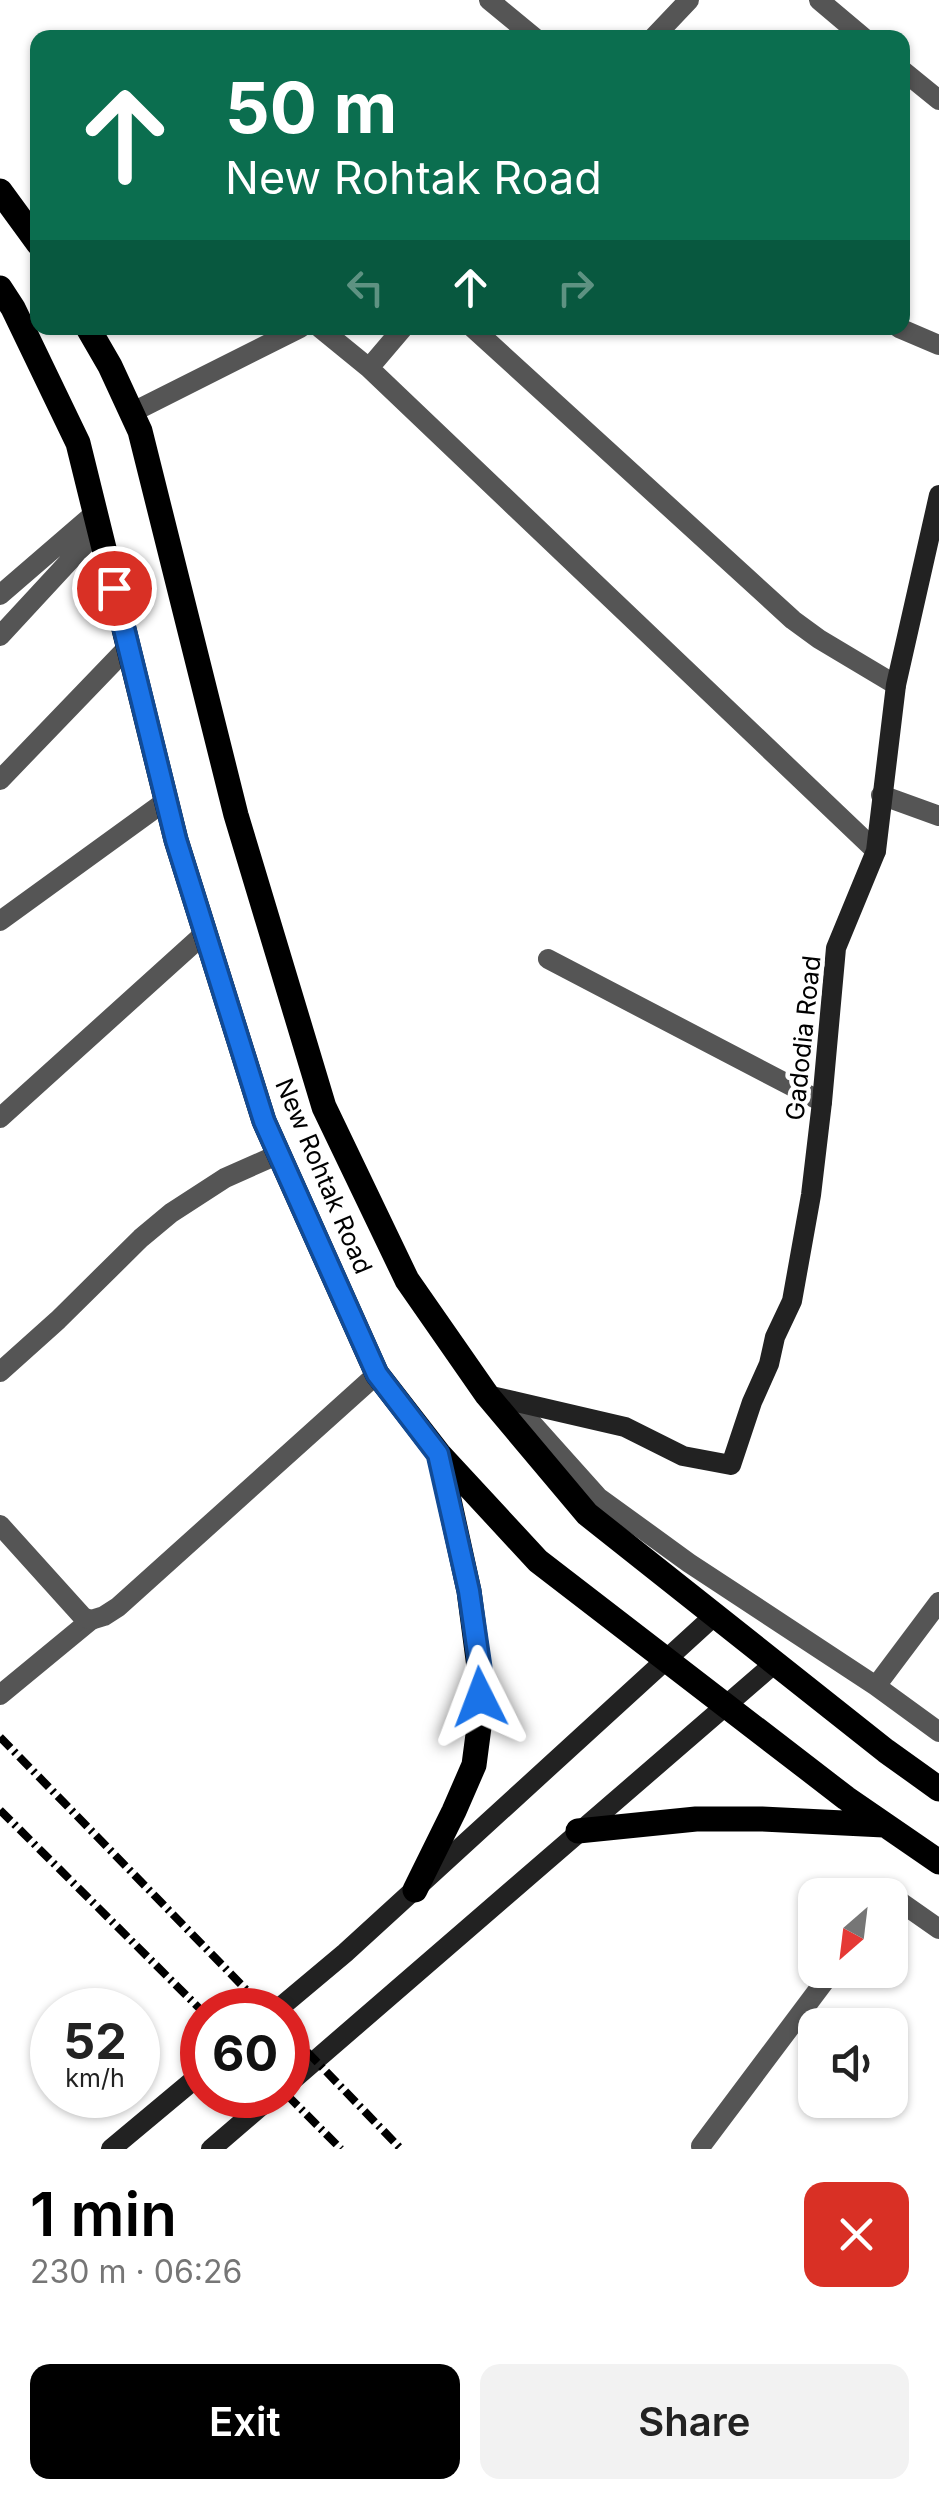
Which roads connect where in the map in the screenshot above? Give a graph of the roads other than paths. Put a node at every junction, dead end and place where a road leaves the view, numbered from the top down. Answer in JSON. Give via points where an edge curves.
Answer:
{"nodes":[{"id":1,"x":490,"y":0,"type":"edge"},
{"id":2,"x":689,"y":0,"type":"edge"},
{"id":3,"x":820,"y":0,"type":"edge"},
{"id":4,"x":526,"y":30,"type":"edge"},
{"id":5,"x":661,"y":30,"type":"edge"},
{"id":6,"x":855,"y":30,"type":"edge"},
{"id":7,"x":910,"y":76,"type":"edge"},
{"id":8,"x":939,"y":100,"type":"edge"},
{"id":9,"x":0,"y":191,"type":"edge"},
{"id":10,"x":30,"y":233,"type":"edge"},
{"id":11,"x":0,"y":288,"type":"edge"},
{"id":12,"x":910,"y":333,"type":"edge"},
{"id":13,"x":92,"y":335,"type":"edge"},
{"id":14,"x":286,"y":335,"type":"edge"},
{"id":15,"x":328,"y":335,"type":"edge"},
{"id":16,"x":397,"y":335,"type":"edge"},
{"id":17,"x":480,"y":335,"type":"edge"},
{"id":18,"x":939,"y":345,"type":"edge"},
{"id":19,"x":368,"y":368,"type":"junction"},
{"id":20,"x":131,"y":413,"type":"junction"},
{"id":21,"x":939,"y":495,"type":"edge"},
{"id":22,"x":97,"y":521,"type":"junction"},
{"id":23,"x":0,"y":595,"type":"edge"},
{"id":24,"x":0,"y":636,"type":"edge"},
{"id":25,"x":129,"y":646,"type":"junction"},
{"id":26,"x":896,"y":685,"type":"junction"},
{"id":27,"x":0,"y":780,"type":"edge"},
{"id":28,"x":881,"y":795,"type":"junction"},
{"id":29,"x":167,"y":800,"type":"junction"},
{"id":30,"x":939,"y":816,"type":"edge"},
{"id":31,"x":876,"y":851,"type":"junction"},
{"id":32,"x":0,"y":921,"type":"edge"},
{"id":33,"x":205,"y":933,"type":"junction"},
{"id":34,"x":548,"y":959,"type":"dead end"},
{"id":35,"x":822,"y":1102,"type":"junction"},
{"id":36,"x":0,"y":1118,"type":"edge"},
{"id":37,"x":279,"y":1154,"type":"junction"},
{"id":38,"x":0,"y":1372,"type":"edge"},
{"id":39,"x":377,"y":1374,"type":"junction"},
{"id":40,"x":500,"y":1398,"type":"junction"},
{"id":41,"x":438,"y":1454,"type":"junction"},
{"id":42,"x":0,"y":1525,"type":"edge"},
{"id":43,"x":939,"y":1602,"type":"edge"},
{"id":44,"x":715,"y":1615,"type":"junction"},
{"id":45,"x":90,"y":1620,"type":"junction"},
{"id":46,"x":666,"y":1659,"type":"junction"},
{"id":47,"x":775,"y":1662,"type":"junction"},
{"id":48,"x":876,"y":1686,"type":"junction"},
{"id":49,"x":0,"y":1696,"type":"edge"},
{"id":50,"x":725,"y":1704,"type":"junction"},
{"id":51,"x":939,"y":1732,"type":"edge"},
{"id":52,"x":939,"y":1789,"type":"edge"},
{"id":53,"x":884,"y":1824,"type":"junction"},
{"id":54,"x":578,"y":1831,"type":"junction"},
{"id":55,"x":939,"y":1862,"type":"edge"},
{"id":56,"x":414,"y":1890,"type":"junction"},
{"id":57,"x":908,"y":1907,"type":"edge"},
{"id":58,"x":939,"y":1928,"type":"edge"},
{"id":59,"x":304,"y":1988,"type":"edge"},
{"id":60,"x":820,"y":1988,"type":"edge"},
{"id":61,"x":310,"y":2065,"type":"edge"},
{"id":62,"x":180,"y":2091,"type":"edge"},
{"id":63,"x":247,"y":2118,"type":"edge"},
{"id":64,"x":701,"y":2146,"type":"dead end"},
{"id":65,"x":111,"y":2149,"type":"edge"},
{"id":66,"x":211,"y":2149,"type":"edge"}],
"edges":[{"from":1,"to":4,"type":"street"},
{"from":2,"to":5,"type":"street"},
{"from":3,"to":6,"type":"street"},
{"from":7,"to":8,"type":"street"},
{"from":9,"to":10,"type":"main road"},
{"from":11,"to":22,"type":"main road","name":"New Rohtak Road","via":[[78,443]]},
{"from":12,"to":18,"type":"street"},
{"from":13,"to":20,"type":"main road","name":"New Rohtak Road"},
{"from":14,"to":20,"type":"street"},
{"from":15,"to":19,"type":"street"},
{"from":16,"to":19,"type":"street"},
{"from":17,"to":26,"type":"street","via":[[792,620]]},
{"from":19,"to":31,"type":"street"},
{"from":20,"to":40,"type":"main road","name":"New Rohtak Road","via":[[236,815],[324,1107],[408,1280]]},
{"from":21,"to":26,"type":"main road","name":"Gadodia Road"},
{"from":22,"to":23,"type":"street"},
{"from":22,"to":24,"type":"street"},
{"from":22,"to":25,"type":"main road","name":"New Rohtak Road"},
{"from":25,"to":27,"type":"street"},
{"from":25,"to":29,"type":"main road","name":"New Rohtak Road"},
{"from":26,"to":28,"type":"main road","name":"Gadodia Road"},
{"from":28,"to":30,"type":"street"},
{"from":28,"to":31,"type":"main road","name":"Gadodia Road"},
{"from":29,"to":32,"type":"street"},
{"from":29,"to":33,"type":"main road","name":"New Rohtak Road"},
{"from":31,"to":35,"type":"main road","name":"Gadodia Road","via":[[836,948]]},
{"from":33,"to":36,"type":"street"},
{"from":33,"to":37,"type":"main road","name":"New Rohtak Road"},
{"from":34,"to":35,"type":"street"},
{"from":35,"to":40,"type":"main road","name":"Gadodia Road","via":[[792,1301],[731,1465],[682,1456],[625,1428]]},
{"from":37,"to":38,"type":"street","via":[[171,1213]]},
{"from":37,"to":39,"type":"main road","name":"New Rohtak Road"},
{"from":39,"to":41,"type":"main road","name":"New Rohtak Road"},
{"from":39,"to":45,"type":"street","via":[[118,1608]]},
{"from":40,"to":44,"type":"main road","name":"New Rohtak Road","via":[[586,1514]]},
{"from":40,"to":48,"type":"street","via":[[598,1497]]},
{"from":41,"to":46,"type":"main road","name":"New Rohtak Road","via":[[538,1561]]},
{"from":41,"to":56,"type":"main road","via":[[469,1591],[480,1727],[474,1765]]},
{"from":42,"to":45,"type":"street"},
{"from":43,"to":48,"type":"street"},
{"from":44,"to":46,"type":"main road"},
{"from":44,"to":47,"type":"main road","name":"New Rohtak Road"},
{"from":45,"to":49,"type":"street"},
{"from":46,"to":50,"type":"main road","name":"New Rohtak Road"},
{"from":46,"to":56,"type":"main road"},
{"from":47,"to":50,"type":"main road"},
{"from":47,"to":52,"type":"main road","name":"New Rohtak Road"},
{"from":48,"to":51,"type":"street"},
{"from":50,"to":53,"type":"main road","name":"New Rohtak Road"},
{"from":50,"to":54,"type":"main road"},
{"from":53,"to":54,"type":"main road","via":[[696,1819]]},
{"from":53,"to":55,"type":"main road","name":"New Rohtak Road"},
{"from":54,"to":61,"type":"main road"},
{"from":56,"to":59,"type":"main road"},
{"from":57,"to":58,"type":"street"},
{"from":60,"to":64,"type":"street"},
{"from":62,"to":65,"type":"main road"},
{"from":63,"to":66,"type":"main road"}]}
